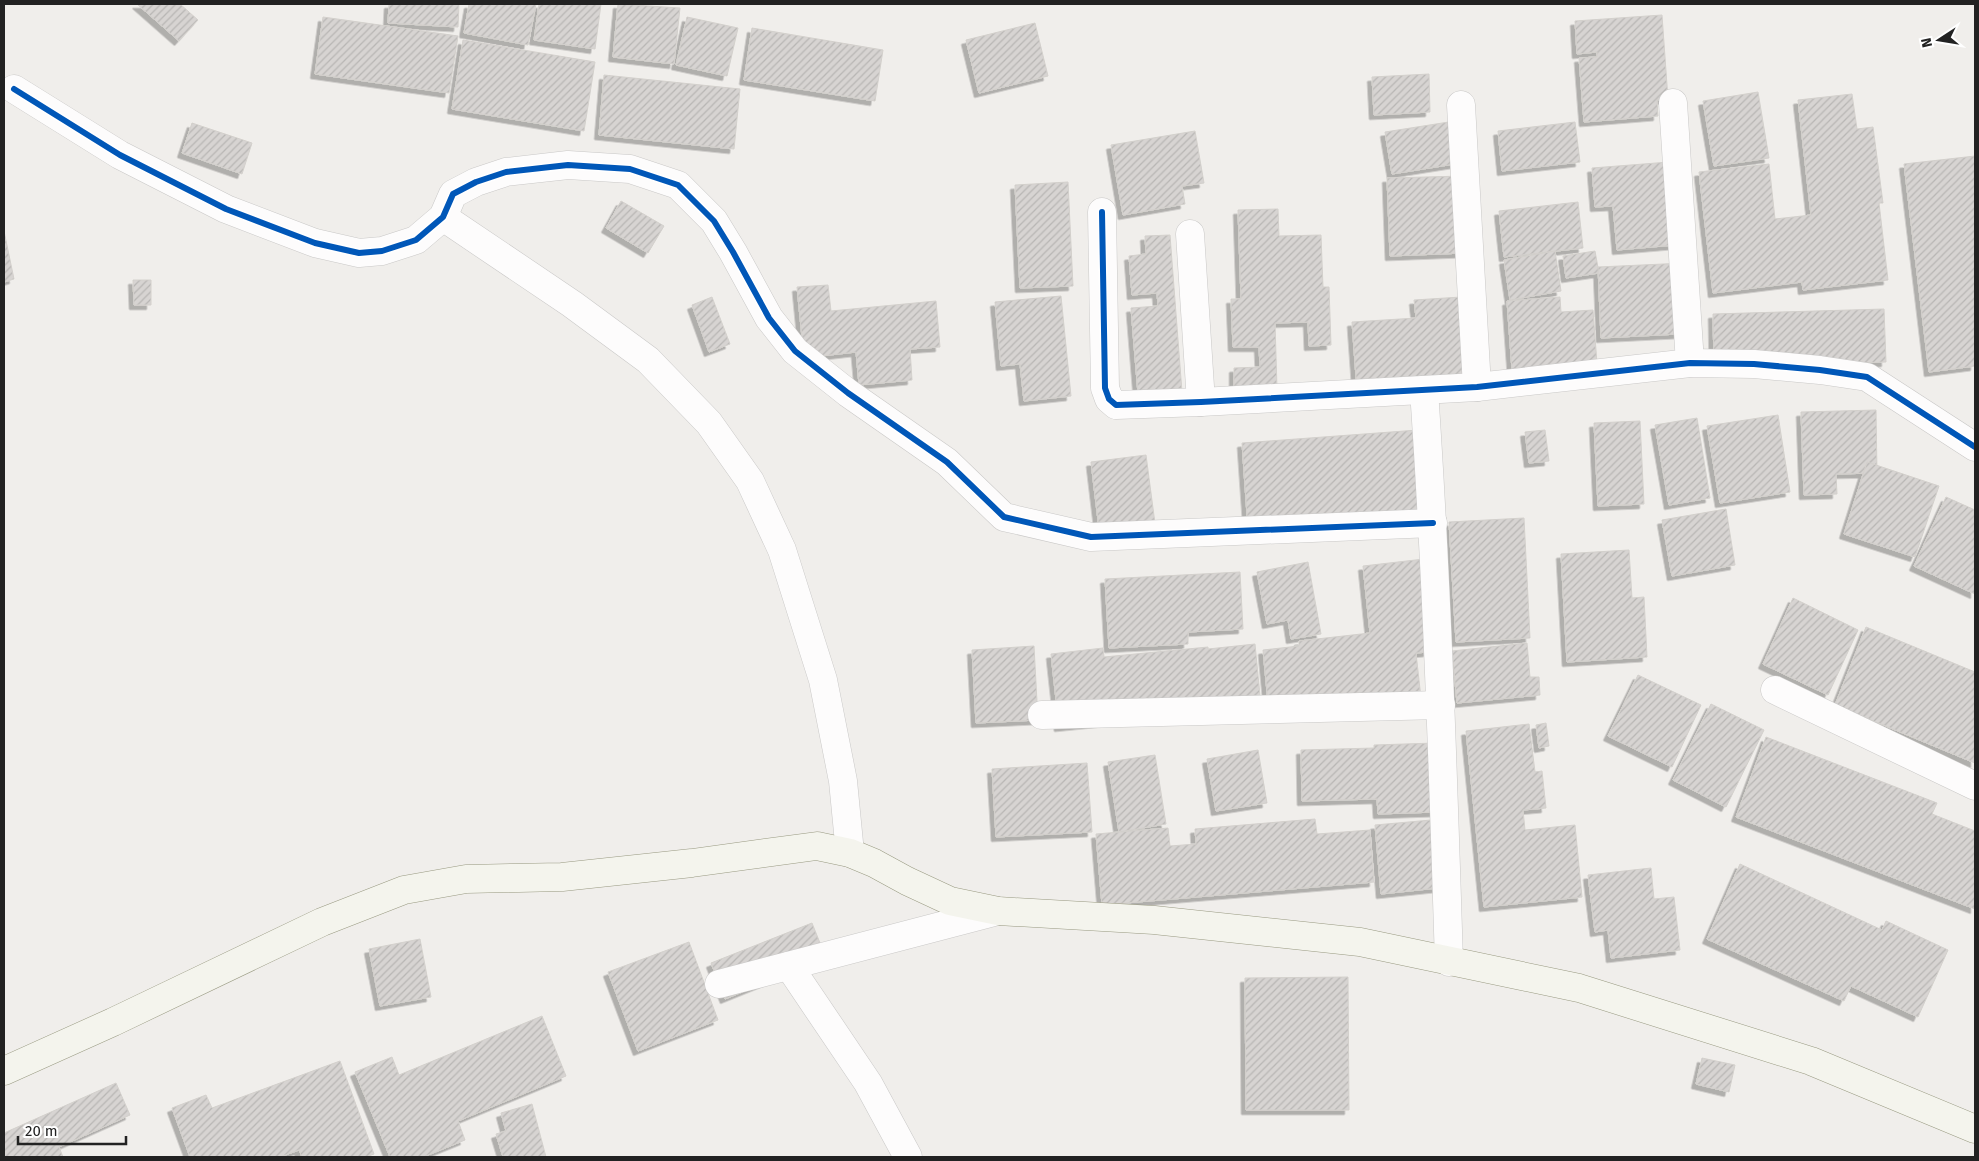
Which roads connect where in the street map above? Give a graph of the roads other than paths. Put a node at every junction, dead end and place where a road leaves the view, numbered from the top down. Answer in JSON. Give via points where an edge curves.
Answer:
{"nodes":[{"id":1,"x":14,"y":89,"type":"dead end"},
{"id":2,"x":1673,"y":103,"type":"dead end"},
{"id":3,"x":1461,"y":105,"type":"dead end"},
{"id":4,"x":1102,"y":212,"type":"dead end"},
{"id":5,"x":443,"y":217,"type":"junction"},
{"id":6,"x":1190,"y":234,"type":"dead end"},
{"id":7,"x":1690,"y":363,"type":"junction"},
{"id":8,"x":1477,"y":387,"type":"junction"},
{"id":9,"x":1424,"y":390,"type":"junction"},
{"id":10,"x":1201,"y":402,"type":"junction"},
{"id":11,"x":1975,"y":447,"type":"edge"},
{"id":12,"x":1433,"y":523,"type":"junction"},
{"id":13,"x":1775,"y":690,"type":"dead end"},
{"id":14,"x":1441,"y":705,"type":"junction"},
{"id":15,"x":1042,"y":716,"type":"dead end"},
{"id":16,"x":1975,"y":786,"type":"edge"},
{"id":17,"x":850,"y":853,"type":"junction"},
{"id":18,"x":998,"y":911,"type":"junction"},
{"id":19,"x":1449,"y":962,"type":"junction"},
{"id":20,"x":789,"y":966,"type":"junction"},
{"id":21,"x":719,"y":984,"type":"dead end"},
{"id":22,"x":4,"y":1071,"type":"edge"},
{"id":23,"x":1975,"y":1129,"type":"edge"},
{"id":24,"x":908,"y":1157,"type":"edge"}],
"edges":[{"from":1,"to":5,"type":"street","via":[[120,155],[226,209],[315,243],[359,253],[382,251],[416,240]]},
{"from":2,"to":7,"type":"street"},
{"from":3,"to":8,"type":"street"},
{"from":4,"to":10,"type":"street","via":[[1105,388],[1109,399],[1122,406]]},
{"from":5,"to":12,"type":"street","via":[[453,194],[506,172],[568,165],[630,169],[678,185],[714,221],[768,318],[795,351],[848,393],[947,462],[1004,517],[1091,536]]},
{"from":5,"to":17,"type":"street","via":[[648,360],[709,423],[750,481],[782,550],[823,680],[843,781]]},
{"from":6,"to":10,"type":"street"},
{"from":7,"to":8,"type":"street"},
{"from":7,"to":11,"type":"street","via":[[1754,364],[1867,377]]},
{"from":8,"to":9,"type":"street"},
{"from":9,"to":10,"type":"street"},
{"from":9,"to":12,"type":"street"},
{"from":12,"to":14,"type":"street"},
{"from":13,"to":16,"type":"street"},
{"from":14,"to":15,"type":"street"},
{"from":14,"to":19,"type":"street"},
{"from":17,"to":18,"type":"main road","via":[[950,901]]},
{"from":17,"to":22,"type":"main road","via":[[817,846],[562,877],[466,879],[404,890],[322,922]]},
{"from":18,"to":19,"type":"main road","via":[[1154,920],[1360,942]]},
{"from":18,"to":20,"type":"street"},
{"from":19,"to":23,"type":"main road","via":[[1579,988],[1811,1061]]},
{"from":20,"to":21,"type":"street"},
{"from":20,"to":24,"type":"street","via":[[868,1083]]}]}
